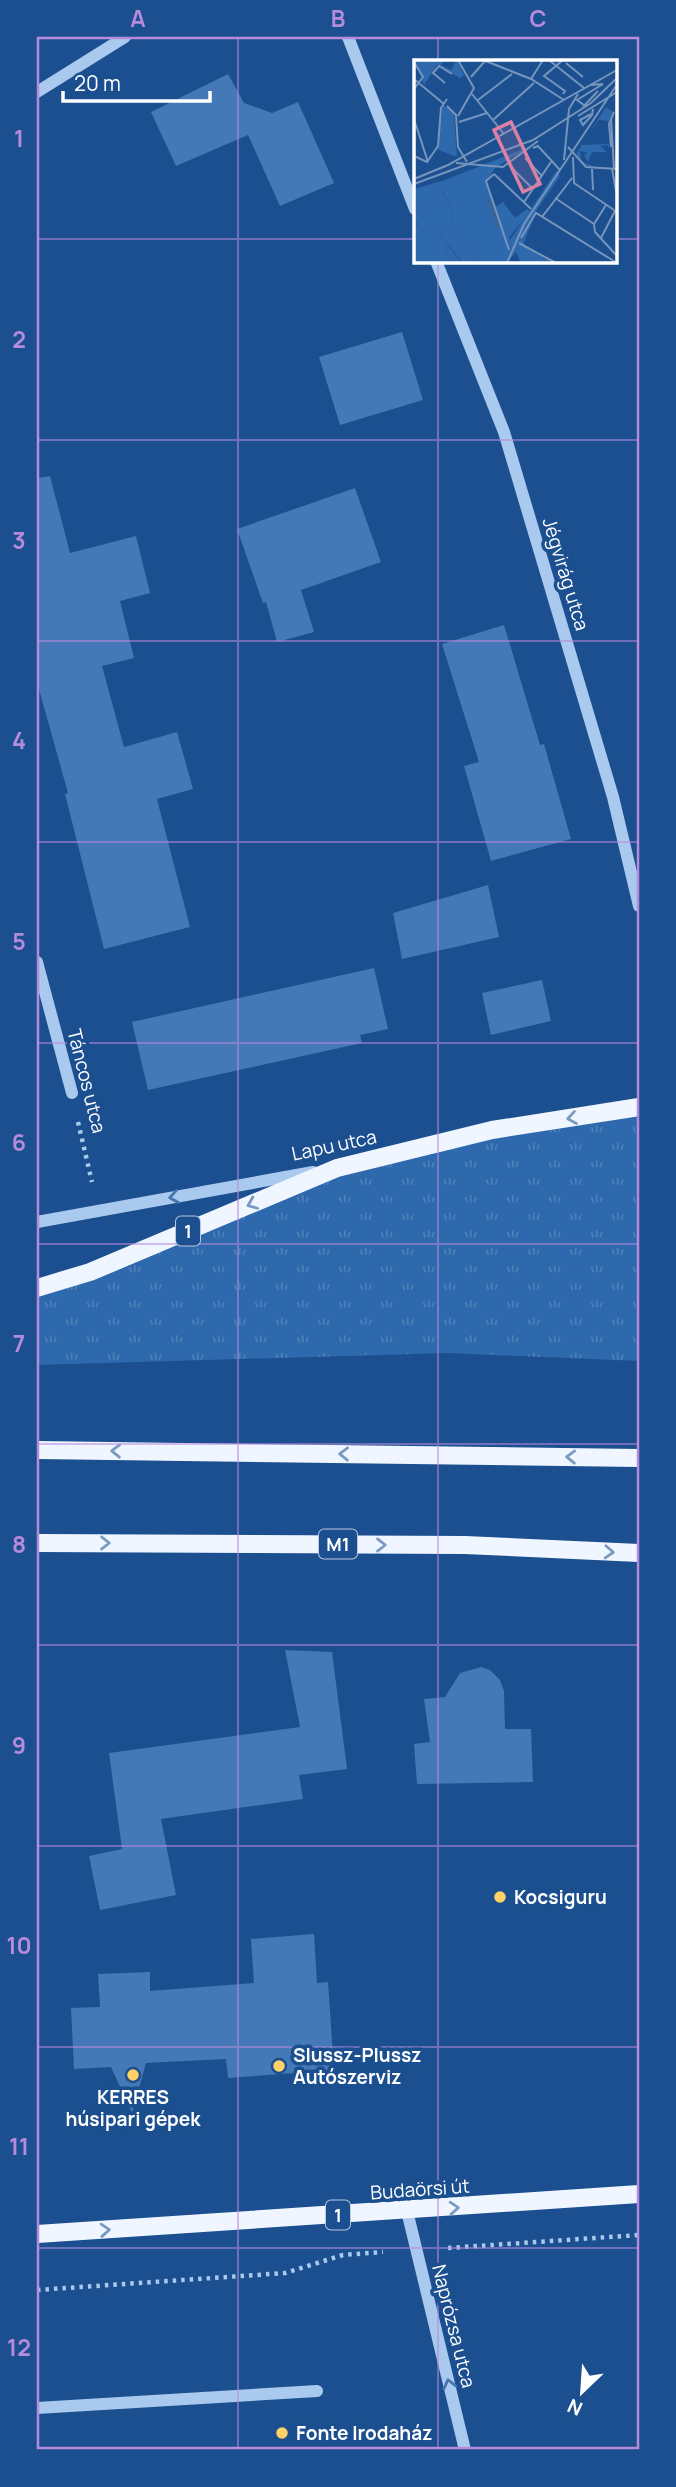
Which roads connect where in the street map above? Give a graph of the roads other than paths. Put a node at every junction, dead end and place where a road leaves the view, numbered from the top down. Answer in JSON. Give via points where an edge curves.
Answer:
{"nodes":[{"id":1,"x":125,"y":37,"type":"edge"},
{"id":2,"x":348,"y":37,"type":"edge"},
{"id":3,"x":37,"y":92,"type":"edge"},
{"id":4,"x":414,"y":205,"type":"edge"},
{"id":5,"x":436,"y":262,"type":"edge"},
{"id":6,"x":639,"y":906,"type":"edge"},
{"id":7,"x":37,"y":962,"type":"edge"},
{"id":8,"x":72,"y":1093,"type":"road end"},
{"id":9,"x":639,"y":1107,"type":"edge"},
{"id":10,"x":337,"y":1168,"type":"junction"},
{"id":11,"x":37,"y":1222,"type":"edge"},
{"id":12,"x":37,"y":1288,"type":"edge"},
{"id":13,"x":37,"y":1450,"type":"edge"},
{"id":14,"x":639,"y":1458,"type":"edge"},
{"id":15,"x":37,"y":1543,"type":"edge"},
{"id":16,"x":639,"y":1553,"type":"edge"},
{"id":17,"x":639,"y":2194,"type":"edge"},
{"id":18,"x":407,"y":2211,"type":"junction"},
{"id":19,"x":37,"y":2234,"type":"edge"},
{"id":20,"x":317,"y":2391,"type":"dead end"},
{"id":21,"x":37,"y":2408,"type":"edge"},
{"id":22,"x":465,"y":2450,"type":"edge"}],
"edges":[{"from":1,"to":3,"type":"street"},
{"from":2,"to":4,"type":"street"},
{"from":5,"to":6,"type":"street","name":"Jégvirág utca","via":[[503,432],[613,797]]},
{"from":7,"to":8,"type":"street","name":"Táncos utca"},
{"from":9,"to":10,"type":"main road","name":"Lapu utca","number":"1","one_way":true,"via":[[492,1130]]},
{"from":10,"to":11,"type":"street","name":"Lapu utca","one_way":true},
{"from":10,"to":12,"type":"main road","number":"1","one_way":true,"via":[[90,1272]]},
{"from":14,"to":13,"type":"main road","one_way":true},
{"from":15,"to":16,"type":"main road","number":"M1","one_way":true,"via":[[465,1545]]},
{"from":18,"to":17,"type":"main road","name":"Budaörsi út","number":"1","one_way":true},
{"from":19,"to":18,"type":"main road","name":"Budaörsi út","number":"1","one_way":true},
{"from":22,"to":18,"type":"street","name":"Naprózsa utca","one_way":true},
{"from":20,"to":21,"type":"street"}]}
